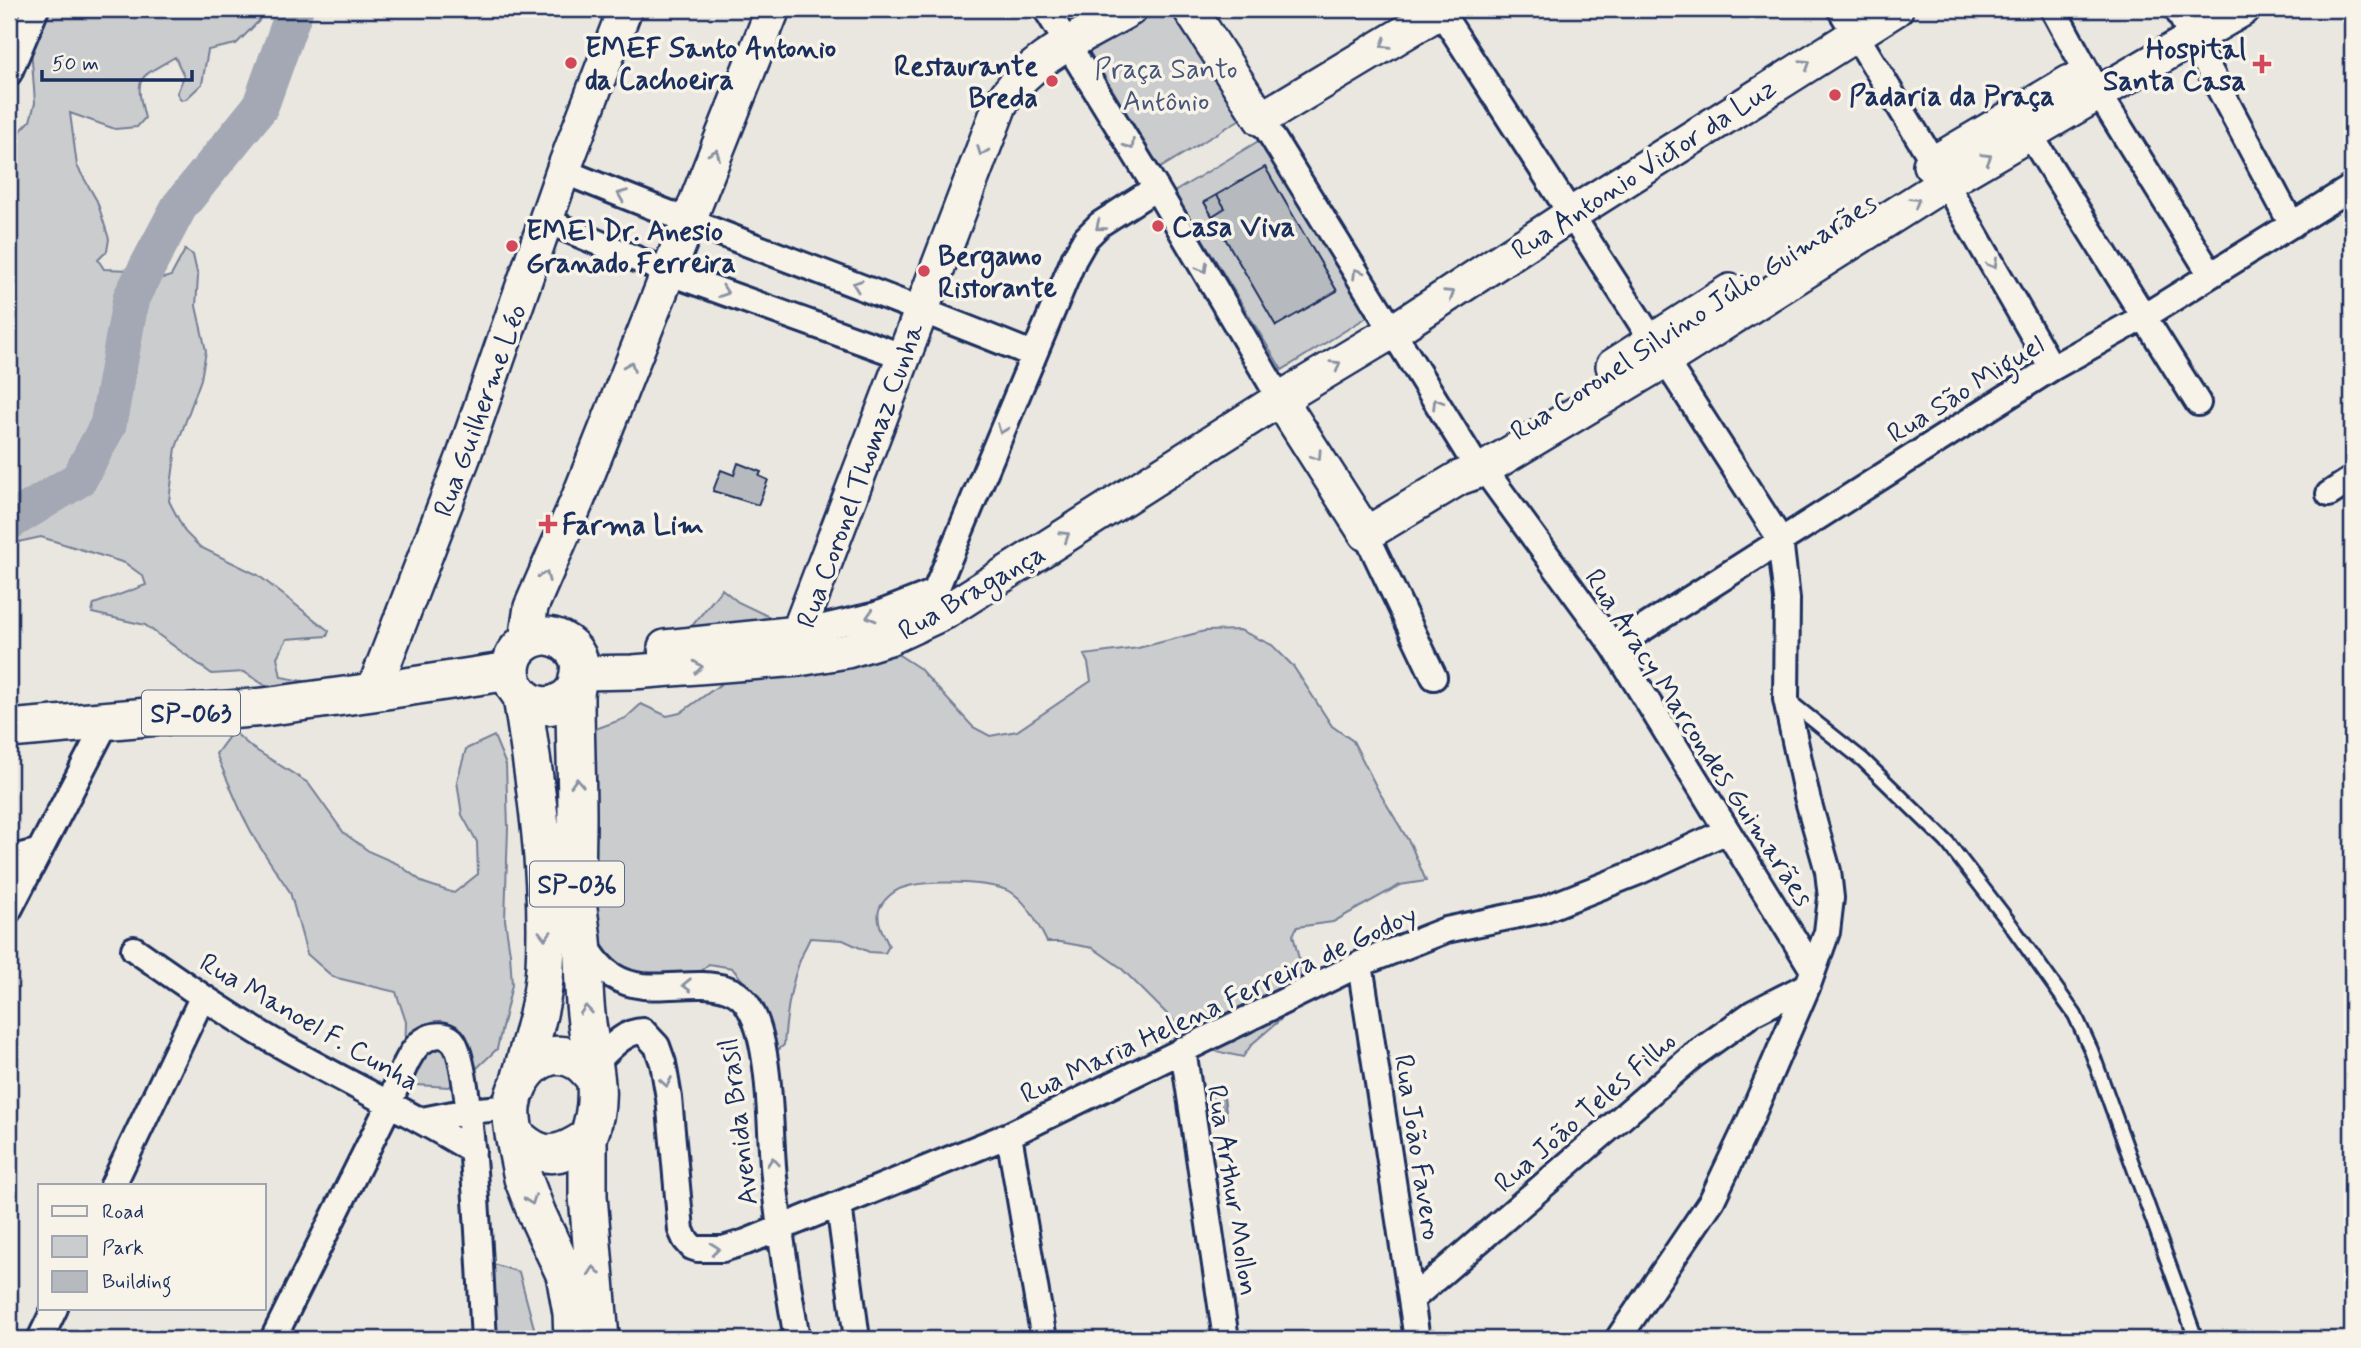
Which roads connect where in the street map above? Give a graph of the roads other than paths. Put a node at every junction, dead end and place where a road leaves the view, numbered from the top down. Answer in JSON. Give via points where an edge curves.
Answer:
{"nodes":[{"id":1,"x":36,"y":9,"type":"edge"},
{"id":2,"x":625,"y":9,"type":"edge"},
{"id":3,"x":773,"y":9,"type":"edge"},
{"id":4,"x":1046,"y":9,"type":"edge"},
{"id":5,"x":1130,"y":9,"type":"edge"},
{"id":6,"x":1190,"y":9,"type":"edge"},
{"id":7,"x":1896,"y":9,"type":"edge"},
{"id":8,"x":2053,"y":9,"type":"edge"},
{"id":9,"x":2243,"y":9,"type":"edge"},
{"id":10,"x":1441,"y":10,"type":"edge"},
{"id":11,"x":2188,"y":20,"type":"edge"},
{"id":12,"x":1848,"y":21,"type":"edge"},
{"id":13,"x":1068,"y":45,"type":"junction"},
{"id":14,"x":9,"y":74,"type":"edge"},
{"id":15,"x":2092,"y":82,"type":"junction"},
{"id":16,"x":1261,"y":119,"type":"junction"},
{"id":17,"x":2029,"y":133,"type":"junction"},
{"id":18,"x":564,"y":171,"type":"junction"},
{"id":19,"x":1940,"y":173,"type":"junction"},
{"id":20,"x":2352,"y":187,"type":"edge"},
{"id":21,"x":1156,"y":188,"type":"junction"},
{"id":22,"x":1570,"y":215,"type":"junction"},
{"id":23,"x":547,"y":221,"type":"junction"},
{"id":24,"x":688,"y":222,"type":"junction"},
{"id":25,"x":2292,"y":225,"type":"junction"},
{"id":26,"x":667,"y":272,"type":"junction"},
{"id":27,"x":2211,"y":275,"type":"junction"},
{"id":28,"x":921,"y":309,"type":"junction"},
{"id":29,"x":2145,"y":316,"type":"junction"},
{"id":30,"x":1393,"y":331,"type":"junction"},
{"id":31,"x":1658,"y":351,"type":"junction"},
{"id":32,"x":1032,"y":354,"type":"junction"},
{"id":33,"x":905,"y":357,"type":"junction"},
{"id":34,"x":2052,"y":368,"type":"junction"},
{"id":35,"x":1280,"y":399,"type":"junction"},
{"id":36,"x":2198,"y":403,"type":"dead end"},
{"id":37,"x":1472,"y":469,"type":"junction"},
{"id":38,"x":2352,"y":480,"type":"edge"},
{"id":39,"x":2329,"y":494,"type":"dead end"},
{"id":40,"x":1367,"y":534,"type":"junction"},
{"id":41,"x":1780,"y":539,"type":"junction"},
{"id":42,"x":940,"y":602,"type":"junction"},
{"id":43,"x":798,"y":646,"type":"junction"},
{"id":44,"x":1614,"y":647,"type":"junction"},
{"id":45,"x":574,"y":668,"type":"junction"},
{"id":46,"x":519,"y":670,"type":"junction"},
{"id":47,"x":1434,"y":677,"type":"dead end"},
{"id":48,"x":373,"y":692,"type":"junction"},
{"id":49,"x":1786,"y":699,"type":"junction"},
{"id":50,"x":107,"y":721,"type":"junction"},
{"id":51,"x":9,"y":729,"type":"edge"},
{"id":52,"x":1727,"y":831,"type":"junction"},
{"id":53,"x":40,"y":850,"type":"junction"},
{"id":54,"x":9,"y":859,"type":"edge"},
{"id":55,"x":9,"y":910,"type":"edge"},
{"id":56,"x":582,"y":940,"type":"junction"},
{"id":57,"x":134,"y":949,"type":"dead end"},
{"id":58,"x":1360,"y":964,"type":"junction"},
{"id":59,"x":1810,"y":977,"type":"junction"},
{"id":60,"x":202,"y":998,"type":"junction"},
{"id":61,"x":1183,"y":1049,"type":"junction"},
{"id":62,"x":595,"y":1070,"type":"junction"},
{"id":63,"x":390,"y":1102,"type":"junction"},
{"id":64,"x":515,"y":1108,"type":"junction"},
{"id":65,"x":468,"y":1111,"type":"junction"},
{"id":66,"x":422,"y":1120,"type":"junction"},
{"id":67,"x":1009,"y":1135,"type":"junction"},
{"id":68,"x":588,"y":1139,"type":"junction"},
{"id":69,"x":473,"y":1151,"type":"junction"},
{"id":70,"x":113,"y":1184,"type":"edge"},
{"id":71,"x":839,"y":1205,"type":"junction"},
{"id":72,"x":779,"y":1230,"type":"junction"},
{"id":73,"x":1412,"y":1299,"type":"junction"},
{"id":74,"x":54,"y":1310,"type":"edge"},
{"id":75,"x":40,"y":1339,"type":"edge"},
{"id":76,"x":273,"y":1339,"type":"edge"},
{"id":77,"x":484,"y":1339,"type":"edge"},
{"id":78,"x":573,"y":1339,"type":"edge"},
{"id":79,"x":600,"y":1339,"type":"edge"},
{"id":80,"x":797,"y":1339,"type":"edge"},
{"id":81,"x":857,"y":1339,"type":"edge"},
{"id":82,"x":1044,"y":1339,"type":"edge"},
{"id":83,"x":1226,"y":1339,"type":"edge"},
{"id":84,"x":1418,"y":1339,"type":"edge"},
{"id":85,"x":1618,"y":1339,"type":"edge"},
{"id":86,"x":2196,"y":1339,"type":"edge"}],
"edges":[{"from":1,"to":14,"type":"street"},
{"from":2,"to":18,"type":"street","name":"Rua Guilherme Léo"},
{"from":24,"to":3,"type":"street","one_way":true},
{"from":4,"to":13,"type":"street"},
{"from":5,"to":13,"type":"street"},
{"from":6,"to":16,"type":"street"},
{"from":7,"to":12,"type":"street","name":"Rua Antonio Victor da Luz"},
{"from":8,"to":15,"type":"street"},
{"from":9,"to":11,"type":"street"},
{"from":10,"to":16,"type":"street","one_way":true},
{"from":10,"to":22,"type":"street"},
{"from":11,"to":15,"type":"street"},
{"from":11,"to":25,"type":"street"},
{"from":12,"to":19,"type":"street"},
{"from":22,"to":12,"type":"street","name":"Rua Antonio Victor da Luz","one_way":true},
{"from":13,"to":21,"type":"street","one_way":true},
{"from":13,"to":28,"type":"street","name":"Rua Coronel Thomaz Cunha","one_way":true,"via":[[1008,90]]},
{"from":15,"to":17,"type":"street"},
{"from":15,"to":19,"type":"street"},
{"from":15,"to":27,"type":"street"},
{"from":30,"to":16,"type":"street","name":"Rua Aracy Marcondes Guimarães","one_way":true},
{"from":19,"to":17,"type":"street","one_way":true},
{"from":17,"to":29,"type":"street"},
{"from":18,"to":23,"type":"street","name":"Rua Guilherme Léo"},
{"from":24,"to":18,"type":"street","one_way":true},
{"from":19,"to":31,"type":"street","name":"Rua Coronel Silvino Júlio Guimarães"},
{"from":19,"to":34,"type":"street","one_way":true},
{"from":20,"to":25,"type":"street","name":"Rua São Miguel"},
{"from":21,"to":32,"type":"street","one_way":true,"via":[[1086,238]]},
{"from":21,"to":35,"type":"street","one_way":true},
{"from":30,"to":22,"type":"street","name":"Rua Antonio Victor da Luz","one_way":true},
{"from":22,"to":31,"type":"street"},
{"from":23,"to":26,"type":"street"},
{"from":23,"to":48,"type":"street","name":"Rua Guilherme Léo"},
{"from":24,"to":26,"type":"street"},
{"from":28,"to":24,"type":"street","one_way":true},
{"from":25,"to":27,"type":"street","name":"Rua São Miguel"},
{"from":26,"to":33,"type":"street","one_way":true},
{"from":46,"to":26,"type":"street","one_way":true,"via":[[531,607]]},
{"from":27,"to":29,"type":"street","name":"Rua São Miguel"},
{"from":28,"to":32,"type":"street"},
{"from":28,"to":33,"type":"street","name":"Rua Coronel Thomaz Cunha"},
{"from":29,"to":34,"type":"street","name":"Rua São Miguel"},
{"from":29,"to":36,"type":"street"},
{"from":35,"to":30,"type":"street","name":"Rua Antonio Victor da Luz","one_way":true},
{"from":37,"to":30,"type":"street","name":"Rua Aracy Marcondes Guimarães","one_way":true},
{"from":31,"to":37,"type":"street","name":"Rua Coronel Silvino Júlio Guimarães"},
{"from":31,"to":41,"type":"street"},
{"from":32,"to":42,"type":"street","one_way":true},
{"from":33,"to":43,"type":"street","name":"Rua Coronel Thomaz Cunha"},
{"from":34,"to":41,"type":"street","name":"Rua São Miguel"},
{"from":35,"to":40,"type":"street","one_way":true},
{"from":42,"to":35,"type":"street","name":"Rua Bragança","one_way":true},
{"from":37,"to":40,"type":"street","name":"Rua Coronel Silvino Júlio Guimarães"},
{"from":37,"to":44,"type":"street","name":"Rua Aracy Marcondes Guimarães"},
{"from":38,"to":39,"type":"street"},
{"from":40,"to":47,"type":"street"},
{"from":41,"to":44,"type":"street","name":"Rua São Miguel"},
{"from":41,"to":49,"type":"street","via":[[1787,599]]},
{"from":42,"to":43,"type":"street","name":"Rua Bragança","via":[[889,638],[847,651]]},
{"from":43,"to":45,"type":"street","name":"Rua Bragança","via":[[633,672]]},
{"from":44,"to":52,"type":"street","name":"Rua Aracy Marcondes Guimarães"},
{"from":45,"to":46,"type":"main road","via":[[555,636],[540,636]]},
{"from":45,"to":46,"type":"main road","via":[[565,700],[550,706],[535,704]]},
{"from":56,"to":45,"type":"main road","number":"SP-036","one_way":true},
{"from":46,"to":48,"type":"main road"},
{"from":46,"to":64,"type":"main road","number":"SP-036","one_way":true,"via":[[536,784],[545,969]]},
{"from":48,"to":50,"type":"main road","number":"SP-063"},
{"from":49,"to":59,"type":"street","via":[[1831,898],[1827,932]]},
{"from":49,"to":86,"type":"lane","via":[[1863,760],[1947,842],[2075,1015]]},
{"from":50,"to":51,"type":"main road","number":"SP-063"},
{"from":50,"to":53,"type":"street"},
{"from":52,"to":58,"type":"street","name":"Rua Maria Helena Ferreira de Godoy","via":[[1542,910],[1446,930]]},
{"from":52,"to":59,"type":"street","name":"Rua Aracy Marcondes Guimarães"},
{"from":53,"to":54,"type":"street"},
{"from":53,"to":55,"type":"street"},
{"from":62,"to":56,"type":"main road","number":"SP-036","one_way":true,"via":[[586,1016]]},
{"from":72,"to":56,"type":"street","name":"Avenida Brasil","one_way":true,"via":[[765,1065],[755,1018],[743,998],[704,985],[657,987],[625,981],[603,967]]},
{"from":57,"to":60,"type":"street","name":"Rua Manoel F. Cunha"},
{"from":58,"to":61,"type":"street","name":"Rua Maria Helena Ferreira de Godoy"},
{"from":58,"to":73,"type":"street","name":"Rua João Favero"},
{"from":59,"to":73,"type":"street","name":"Rua João Teles Filho","via":[[1695,1055]]},
{"from":59,"to":85,"type":"street","via":[[1712,1200]]},
{"from":60,"to":63,"type":"street","name":"Rua Manoel F. Cunha","via":[[298,1056]]},
{"from":60,"to":70,"type":"street"},
{"from":61,"to":67,"type":"street","name":"Rua Maria Helena Ferreira de Godoy"},
{"from":61,"to":83,"type":"street","name":"Rua Arthur Mollon"},
{"from":62,"to":64,"type":"main road","via":[[557,1055],[542,1059],[533,1064]]},
{"from":62,"to":68,"type":"main road","number":"SP-036","via":[[595,1121]]},
{"from":62,"to":72,"type":"street","name":"Rua Maria Helena Ferreira de Godoy","one_way":true,"via":[[635,1031],[643,1031],[657,1046],[669,1098],[681,1230],[692,1247],[723,1249]]},
{"from":63,"to":65,"type":"street","via":[[417,1046],[434,1035],[443,1035],[458,1048]]},
{"from":63,"to":66,"type":"street","name":"Rua Manoel F. Cunha"},
{"from":63,"to":76,"type":"street"},
{"from":64,"to":65,"type":"street","name":"Rua Manoel F. Cunha"},
{"from":64,"to":68,"type":"main road","via":[[534,1152],[562,1153]]},
{"from":64,"to":78,"type":"main road","number":"SP-036","one_way":true,"via":[[523,1178],[565,1274]]},
{"from":65,"to":66,"type":"street","name":"Rua Manoel F. Cunha"},
{"from":65,"to":69,"type":"street"},
{"from":66,"to":69,"type":"street","name":"Rua Manoel F. Cunha"},
{"from":67,"to":71,"type":"street","name":"Rua Maria Helena Ferreira de Godoy"},
{"from":67,"to":82,"type":"street"},
{"from":79,"to":68,"type":"main road","number":"SP-036","one_way":true},
{"from":69,"to":77,"type":"street"},
{"from":71,"to":72,"type":"street","name":"Rua Maria Helena Ferreira de Godoy"},
{"from":71,"to":81,"type":"street"},
{"from":72,"to":80,"type":"street","name":"Avenida Brasil"},
{"from":73,"to":84,"type":"street","name":"Rua João Favero"},
{"from":74,"to":75,"type":"street"}]}
